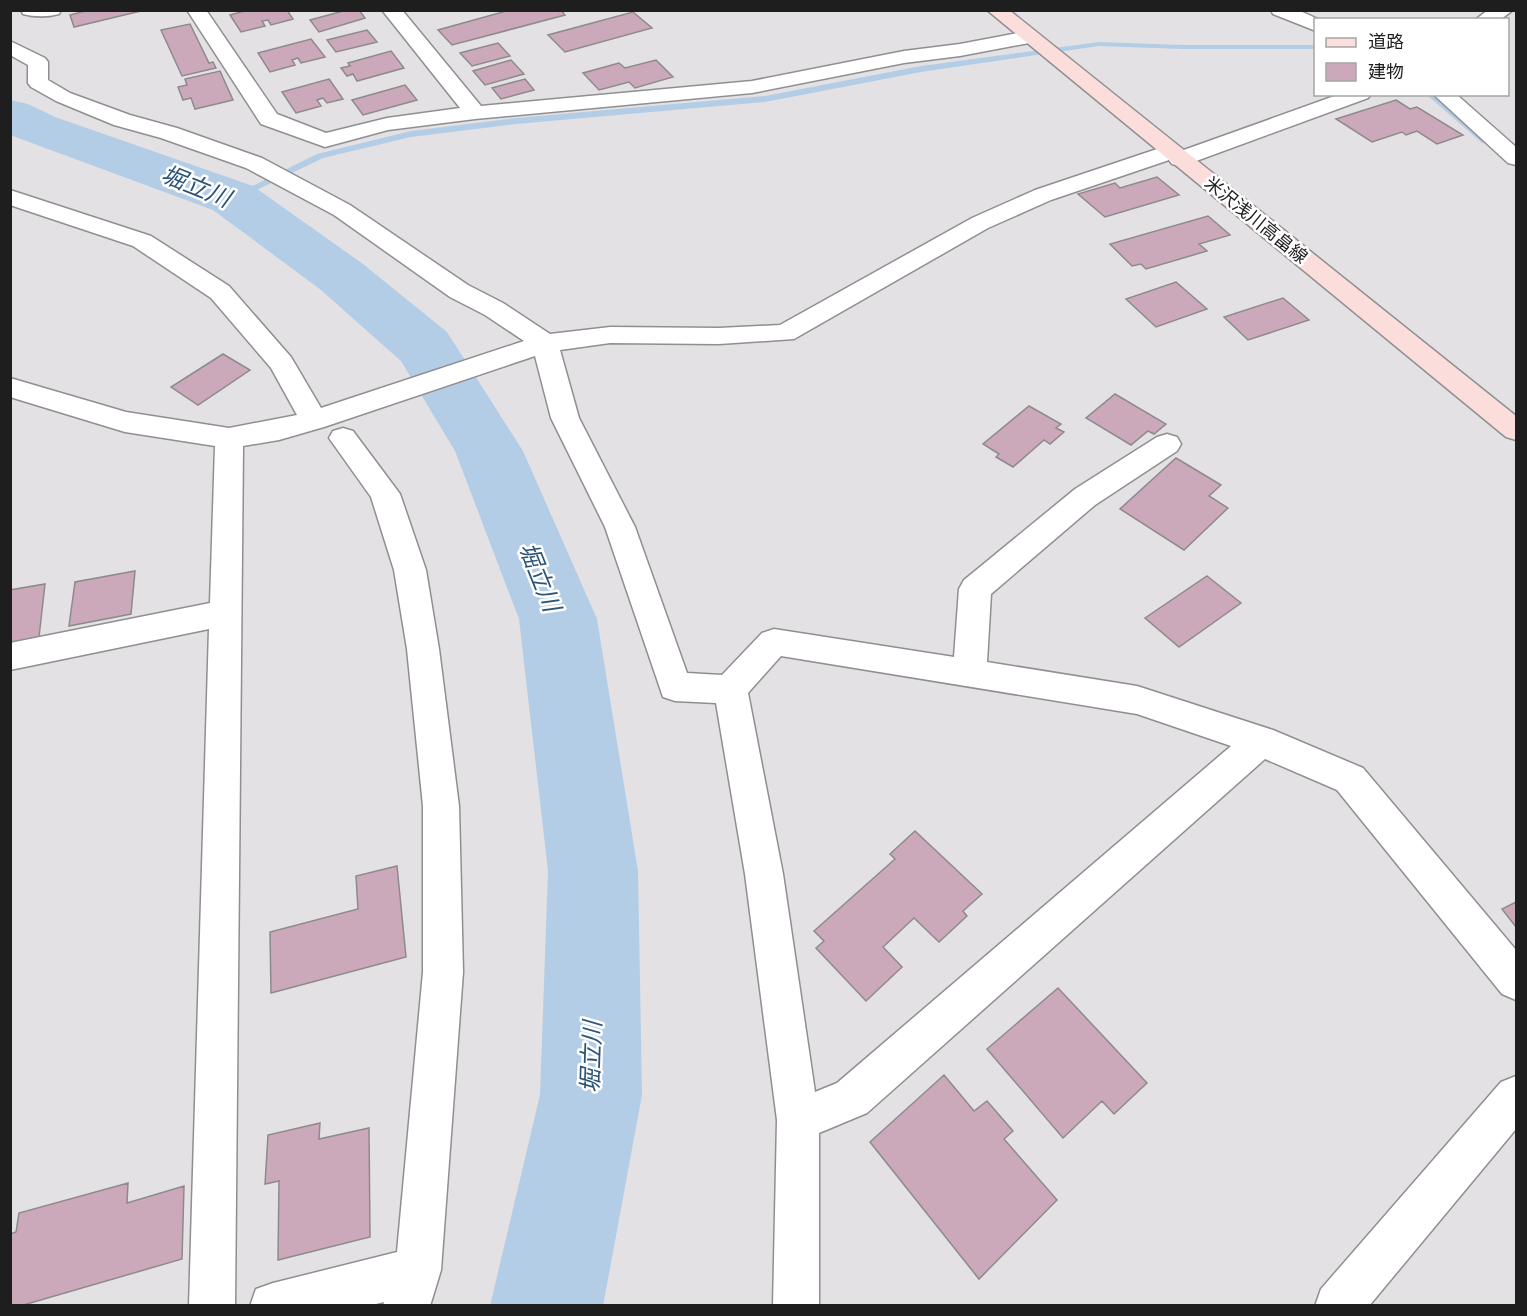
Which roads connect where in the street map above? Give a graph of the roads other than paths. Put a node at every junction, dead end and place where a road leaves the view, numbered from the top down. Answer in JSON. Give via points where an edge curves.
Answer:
{"nodes":[{"id":1,"x":30,"y":10,"type":"edge"},
{"id":2,"x":52,"y":10,"type":"edge"},
{"id":3,"x":196,"y":10,"type":"edge"},
{"id":4,"x":391,"y":10,"type":"edge"},
{"id":5,"x":996,"y":10,"type":"edge"},
{"id":6,"x":1280,"y":10,"type":"edge"},
{"id":7,"x":1504,"y":10,"type":"edge"},
{"id":8,"x":1488,"y":18,"type":"edge"},
{"id":9,"x":1314,"y":24,"type":"edge"},
{"id":10,"x":1029,"y":37,"type":"junction"},
{"id":11,"x":10,"y":47,"type":"edge"},
{"id":12,"x":1356,"y":96,"type":"edge"},
{"id":13,"x":1445,"y":96,"type":"edge"},
{"id":14,"x":475,"y":113,"type":"junction"},
{"id":15,"x":1175,"y":155,"type":"junction"},
{"id":16,"x":1516,"y":158,"type":"edge"},
{"id":17,"x":10,"y":196,"type":"edge"},
{"id":18,"x":545,"y":343,"type":"junction"},
{"id":19,"x":10,"y":387,"type":"edge"},
{"id":20,"x":332,"y":423,"type":"junction"},
{"id":21,"x":1516,"y":430,"type":"edge"},
{"id":22,"x":229,"y":438,"type":"junction"},
{"id":23,"x":1167,"y":444,"type":"dead end"},
{"id":24,"x":226,"y":614,"type":"junction"},
{"id":25,"x":10,"y":657,"type":"edge"},
{"id":26,"x":970,"y":673,"type":"junction"},
{"id":27,"x":730,"y":689,"type":"junction"},
{"id":28,"x":1262,"y":741,"type":"junction"},
{"id":29,"x":1516,"y":980,"type":"edge"},
{"id":30,"x":1516,"y":1097,"type":"edge"},
{"id":31,"x":798,"y":1120,"type":"junction"},
{"id":32,"x":412,"y":1288,"type":"edge"},
{"id":33,"x":212,"y":1305,"type":"edge"},
{"id":34,"x":273,"y":1305,"type":"edge"},
{"id":35,"x":796,"y":1305,"type":"edge"},
{"id":36,"x":1338,"y":1305,"type":"edge"}],
"edges":[{"from":1,"to":2,"type":"street"},
{"from":3,"to":14,"type":"street","via":[[269,119],[325,140],[387,124]]},
{"from":4,"to":14,"type":"street"},
{"from":5,"to":10,"type":"main road","name":"米沢浅川高畠線"},
{"from":6,"to":9,"type":"street"},
{"from":7,"to":8,"type":"street"},
{"from":10,"to":14,"type":"street","via":[[752,87]]},
{"from":10,"to":15,"type":"main road","name":"米沢浅川高畠線"},
{"from":11,"to":18,"type":"street","via":[[38,62],[38,83],[63,97],[254,163],[342,210],[459,291]]},
{"from":12,"to":15,"type":"street"},
{"from":13,"to":16,"type":"street"},
{"from":15,"to":18,"type":"street","via":[[1043,195],[980,223],[785,333],[610,335]]},
{"from":15,"to":21,"type":"main road","name":"米沢浅川高畠線"},
{"from":17,"to":20,"type":"street","via":[[142,242],[220,292]]},
{"from":18,"to":20,"type":"street"},
{"from":18,"to":27,"type":"street","via":[[565,418],[620,526],[675,687]]},
{"from":19,"to":22,"type":"street","via":[[125,422]]},
{"from":20,"to":22,"type":"street"},
{"from":20,"to":32,"type":"street","via":[[385,494],[410,570],[441,806],[443,972]]},
{"from":22,"to":24,"type":"street"},
{"from":23,"to":26,"type":"street","via":[[1085,497],[975,589]]},
{"from":24,"to":25,"type":"street"},
{"from":24,"to":33,"type":"street"},
{"from":26,"to":27,"type":"street","via":[[774,642]]},
{"from":26,"to":28,"type":"street","via":[[1137,700]]},
{"from":27,"to":31,"type":"street","via":[[764,874]]},
{"from":28,"to":29,"type":"street","via":[[1350,779]]},
{"from":28,"to":31,"type":"street","via":[[852,1098]]},
{"from":30,"to":36,"type":"street"},
{"from":31,"to":35,"type":"street"},
{"from":32,"to":34,"type":"street"}]}
